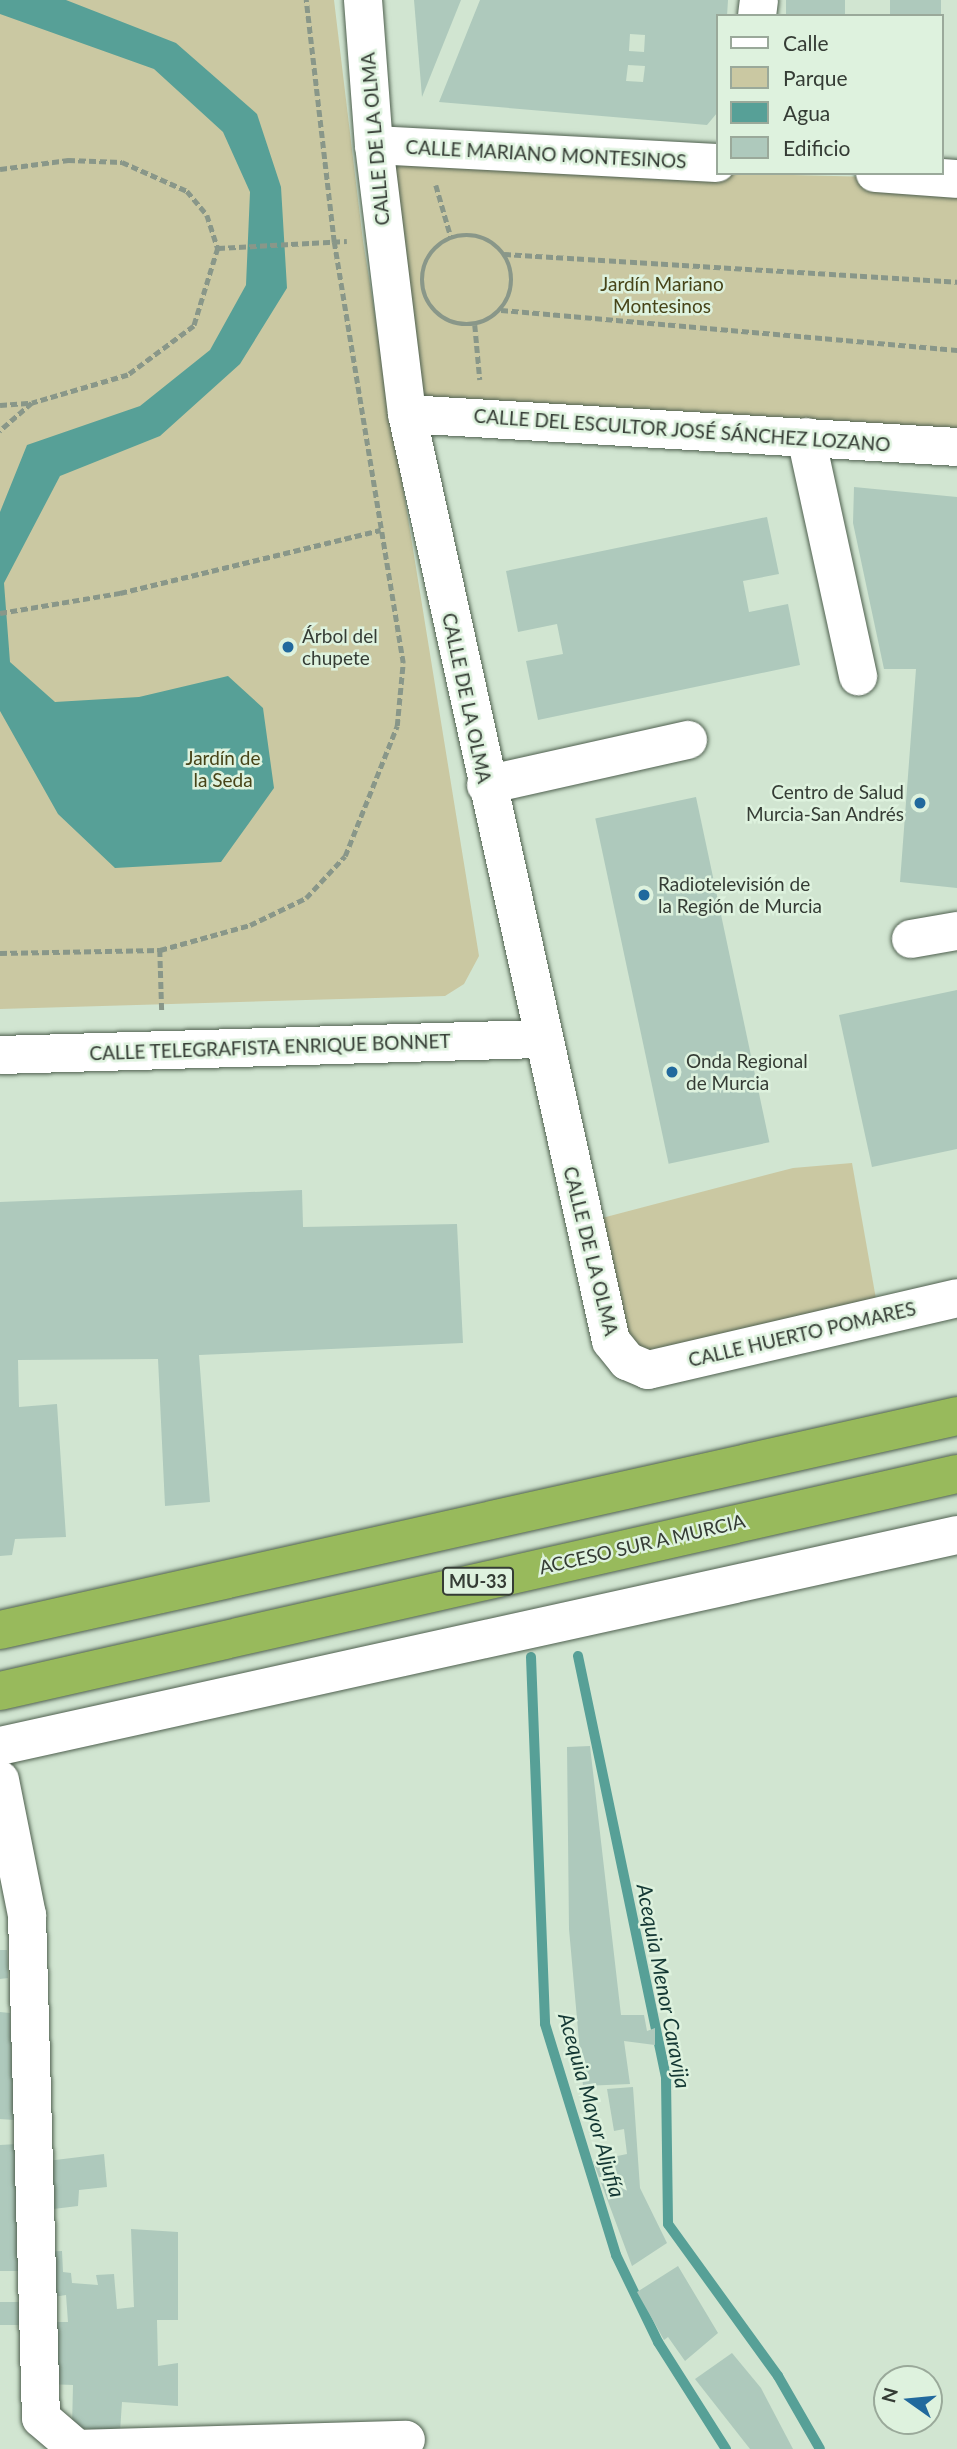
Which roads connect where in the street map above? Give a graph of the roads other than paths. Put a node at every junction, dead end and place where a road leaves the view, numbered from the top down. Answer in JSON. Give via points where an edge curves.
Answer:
{"nodes":[{"id":1,"x":363,"y":0,"type":"edge"},
{"id":2,"x":374,"y":145,"type":"junction"},
{"id":3,"x":716,"y":163,"type":"edge"},
{"id":4,"x":908,"y":175,"type":"edge"},
{"id":5,"x":957,"y":178,"type":"edge"},
{"id":6,"x":407,"y":414,"type":"junction"},
{"id":7,"x":806,"y":438,"type":"junction"},
{"id":8,"x":957,"y":447,"type":"edge"},
{"id":9,"x":858,"y":676,"type":"dead end"},
{"id":10,"x":688,"y":740,"type":"dead end"},
{"id":11,"x":486,"y":785,"type":"junction"},
{"id":12,"x":957,"y":931,"type":"edge"},
{"id":13,"x":911,"y":939,"type":"dead end"},
{"id":14,"x":540,"y":1039,"type":"junction"},
{"id":15,"x":0,"y":1055,"type":"edge"},
{"id":16,"x":957,"y":1298,"type":"edge"},
{"id":17,"x":648,"y":1370,"type":"joint"},
{"id":18,"x":957,"y":1416,"type":"edge"},
{"id":19,"x":957,"y":1474,"type":"edge"},
{"id":20,"x":957,"y":1535,"type":"edge"},
{"id":21,"x":0,"y":1630,"type":"edge"},
{"id":22,"x":0,"y":1691,"type":"edge"},
{"id":23,"x":0,"y":1746,"type":"edge"},
{"id":24,"x":0,"y":1780,"type":"edge"},
{"id":25,"x":406,"y":2440,"type":"dead end"},
{"id":26,"x":75,"y":2449,"type":"edge"}],
"edges":[{"from":1,"to":2,"type":"street","name":"CALLE DE LA OLMA"},
{"from":2,"to":3,"type":"street","name":"CALLE MARIANO MONTESINOS"},
{"from":2,"to":6,"type":"street","name":"CALLE DE LA OLMA"},
{"from":4,"to":5,"type":"street"},
{"from":6,"to":7,"type":"street","name":"CALLE DEL ESCULTOR JOSÉ SÁNCHEZ LOZANO"},
{"from":6,"to":11,"type":"street","name":"CALLE DE LA OLMA"},
{"from":7,"to":8,"type":"street","name":"CALLE DEL ESCULTOR JOSÉ SÁNCHEZ LOZANO"},
{"from":7,"to":9,"type":"street"},
{"from":10,"to":11,"type":"street"},
{"from":11,"to":14,"type":"street","name":"CALLE DE LA OLMA"},
{"from":12,"to":13,"type":"street"},
{"from":14,"to":15,"type":"street","name":"CALLE TELEGRAFISTA ENRIQUE BONNET"},
{"from":14,"to":17,"type":"street","name":"CALLE DE LA OLMA","via":[[611,1341],[627,1360]]},
{"from":16,"to":17,"type":"street","name":"CALLE HUERTO POMARES"},
{"from":18,"to":21,"type":"highway"},
{"from":19,"to":22,"type":"highway","name":"ACCESO SUR A MURCIA","number":"MU-33"},
{"from":20,"to":23,"type":"street"},
{"from":24,"to":26,"type":"street","via":[[27,1914],[41,2418]]},
{"from":25,"to":26,"type":"street"}]}
